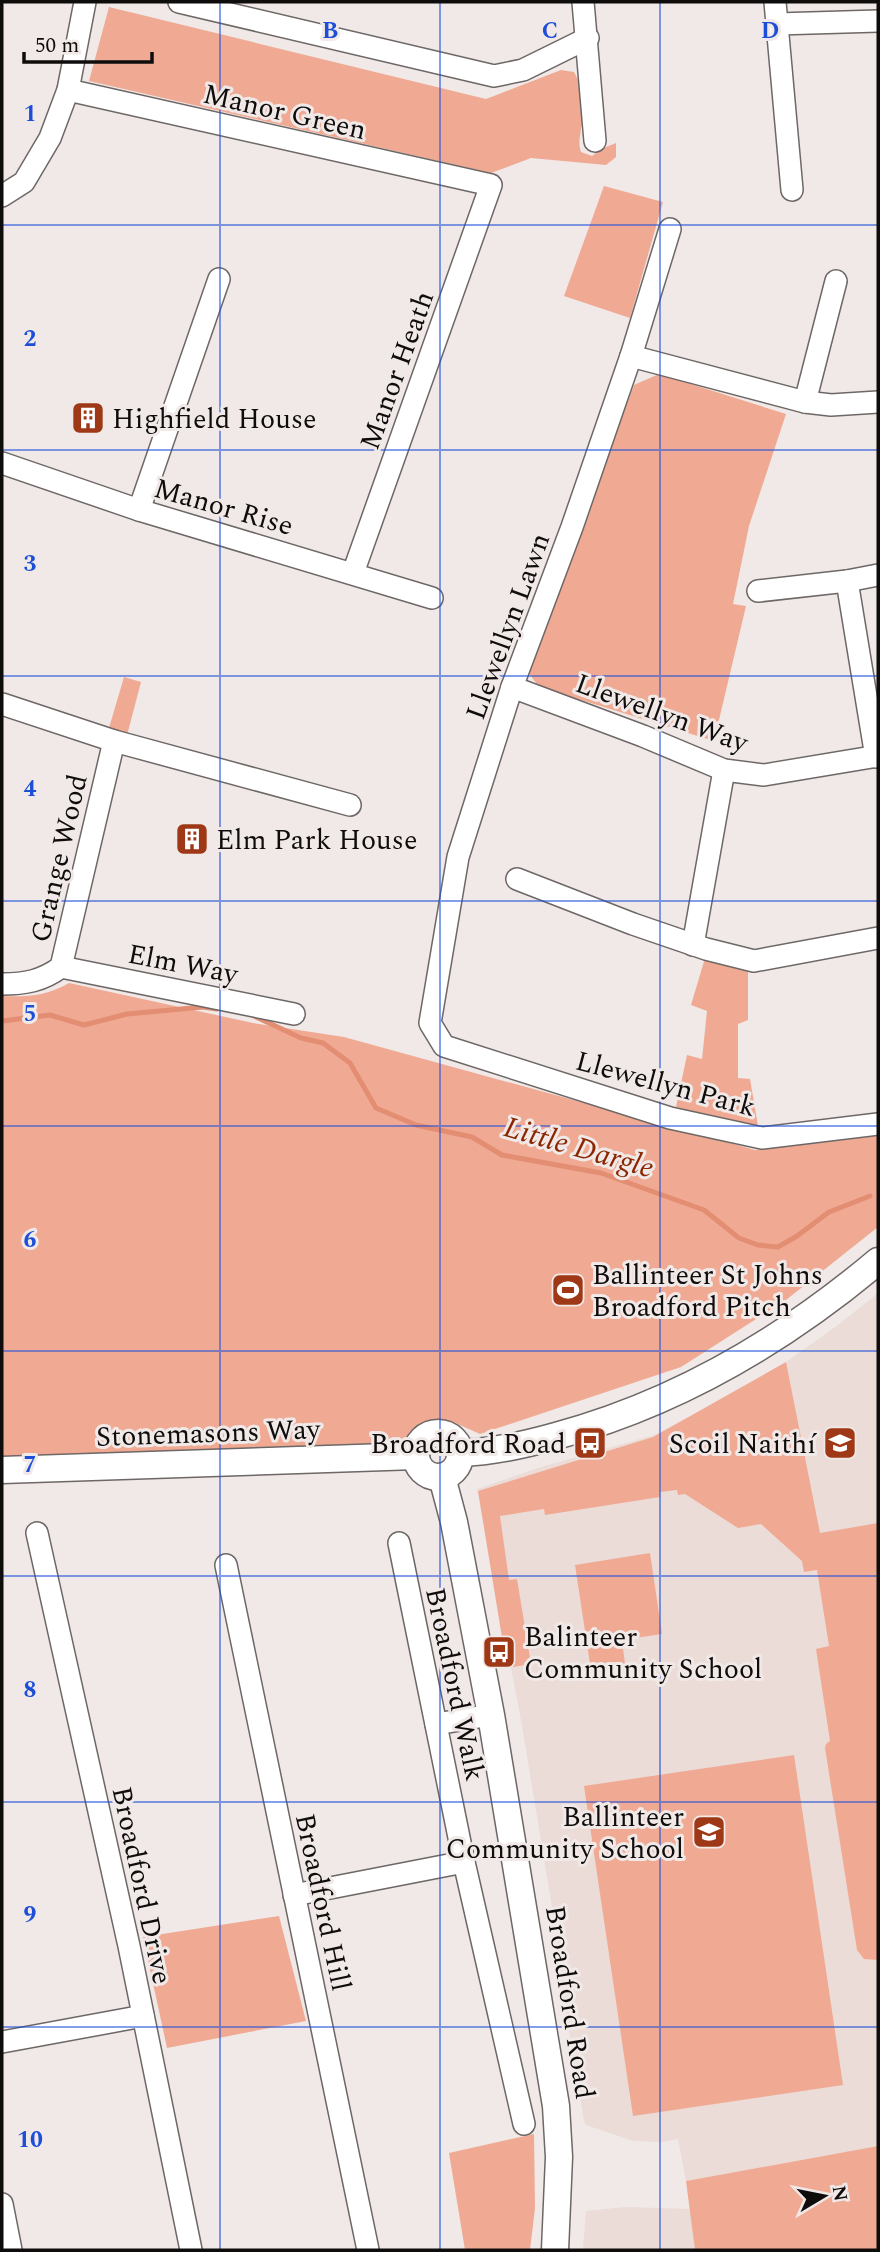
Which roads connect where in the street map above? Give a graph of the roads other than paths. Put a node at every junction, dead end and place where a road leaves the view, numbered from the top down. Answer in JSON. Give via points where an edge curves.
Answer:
{"nodes":[{"id":1,"x":85,"y":2,"type":"edge"},
{"id":2,"x":179,"y":2,"type":"edge"},
{"id":3,"x":583,"y":2,"type":"edge"},
{"id":4,"x":775,"y":2,"type":"edge"},
{"id":5,"x":878,"y":21,"type":"edge"},
{"id":6,"x":777,"y":24,"type":"junction"},
{"id":7,"x":588,"y":38,"type":"junction"},
{"id":8,"x":68,"y":90,"type":"junction"},
{"id":9,"x":595,"y":141,"type":"dead end"},
{"id":10,"x":491,"y":185,"type":"joint"},
{"id":11,"x":792,"y":190,"type":"dead end"},
{"id":12,"x":2,"y":196,"type":"edge"},
{"id":13,"x":670,"y":229,"type":"dead end"},
{"id":14,"x":219,"y":279,"type":"dead end"},
{"id":15,"x":836,"y":281,"type":"dead end"},
{"id":16,"x":631,"y":356,"type":"junction"},
{"id":17,"x":805,"y":402,"type":"junction"},
{"id":18,"x":878,"y":402,"type":"edge"},
{"id":19,"x":2,"y":463,"type":"edge"},
{"id":20,"x":139,"y":510,"type":"junction"},
{"id":21,"x":353,"y":573,"type":"junction"},
{"id":22,"x":878,"y":575,"type":"edge"},
{"id":23,"x":847,"y":581,"type":"junction"},
{"id":24,"x":758,"y":591,"type":"dead end"},
{"id":25,"x":432,"y":598,"type":"dead end"},
{"id":26,"x":512,"y":687,"type":"junction"},
{"id":27,"x":2,"y":705,"type":"edge"},
{"id":28,"x":114,"y":741,"type":"junction"},
{"id":29,"x":877,"y":756,"type":"edge"},
{"id":30,"x":724,"y":770,"type":"junction"},
{"id":31,"x":350,"y":805,"type":"dead end"},
{"id":32,"x":517,"y":879,"type":"dead end"},
{"id":33,"x":878,"y":938,"type":"edge"},
{"id":34,"x":693,"y":945,"type":"junction"},
{"id":35,"x":61,"y":967,"type":"junction"},
{"id":36,"x":2,"y":985,"type":"edge"},
{"id":37,"x":294,"y":1014,"type":"dead end"},
{"id":38,"x":444,"y":1046,"type":"joint"},
{"id":39,"x":878,"y":1124,"type":"edge"},
{"id":40,"x":878,"y":1261,"type":"edge"},
{"id":41,"x":461,"y":1453,"type":"junction"},
{"id":42,"x":416,"y":1456,"type":"junction"},
{"id":43,"x":2,"y":1470,"type":"edge"},
{"id":44,"x":442,"y":1477,"type":"junction"},
{"id":45,"x":37,"y":1534,"type":"dead end"},
{"id":46,"x":398,"y":1543,"type":"dead end"},
{"id":47,"x":226,"y":1565,"type":"dead end"},
{"id":48,"x":491,"y":1715,"type":"junction"},
{"id":49,"x":436,"y":1724,"type":"junction"},
{"id":50,"x":464,"y":1862,"type":"junction"},
{"id":51,"x":294,"y":1895,"type":"junction"},
{"id":52,"x":143,"y":2016,"type":"junction"},
{"id":53,"x":2,"y":2042,"type":"edge"},
{"id":54,"x":524,"y":2124,"type":"dead end"},
{"id":55,"x":2,"y":2204,"type":"edge"},
{"id":56,"x":11,"y":2250,"type":"edge"},
{"id":57,"x":191,"y":2250,"type":"edge"},
{"id":58,"x":368,"y":2250,"type":"edge"},
{"id":59,"x":555,"y":2250,"type":"edge"}],
"edges":[{"from":1,"to":8,"type":"street"},
{"from":2,"to":7,"type":"street","via":[[494,76],[523,70]]},
{"from":3,"to":7,"type":"street"},
{"from":4,"to":6,"type":"street"},
{"from":5,"to":6,"type":"street"},
{"from":6,"to":11,"type":"street"},
{"from":7,"to":9,"type":"street"},
{"from":8,"to":10,"type":"street","name":"Manor Green"},
{"from":8,"to":12,"type":"street","via":[[50,138],[24,182]]},
{"from":10,"to":21,"type":"street","name":"Manor Heath"},
{"from":13,"to":16,"type":"street","name":"Llewellyn Lawn"},
{"from":14,"to":20,"type":"street"},
{"from":15,"to":17,"type":"street"},
{"from":16,"to":17,"type":"street"},
{"from":16,"to":26,"type":"street","name":"Llewellyn Lawn"},
{"from":17,"to":18,"type":"street"},
{"from":19,"to":20,"type":"street","name":"Manor Rise"},
{"from":20,"to":21,"type":"street","name":"Manor Rise"},
{"from":21,"to":25,"type":"street","name":"Manor Rise"},
{"from":22,"to":23,"type":"street"},
{"from":23,"to":24,"type":"street"},
{"from":23,"to":29,"type":"street"},
{"from":26,"to":30,"type":"street","name":"Llewellyn Way"},
{"from":26,"to":38,"type":"street","name":"Llewellyn Lawn","via":[[458,857],[430,1023]]},
{"from":27,"to":28,"type":"street"},
{"from":28,"to":31,"type":"street"},
{"from":28,"to":35,"type":"street","name":"Grange Wood"},
{"from":29,"to":30,"type":"street","name":"Llewellyn Way","via":[[764,775]]},
{"from":30,"to":34,"type":"street"},
{"from":32,"to":34,"type":"street"},
{"from":33,"to":34,"type":"street","via":[[754,961]]},
{"from":35,"to":36,"type":"street","name":"Grange Wood","via":[[45,979]]},
{"from":35,"to":37,"type":"street","name":"Elm Way"},
{"from":38,"to":39,"type":"street","name":"Llewellyn Park","via":[[670,1118],[762,1138]]},
{"from":40,"to":41,"type":"street","via":[[836,1296],[746,1355],[650,1405],[509,1448]]},
{"from":41,"to":42,"type":"street","via":[[455,1440],[437,1433],[424,1437]]},
{"from":41,"to":44,"type":"street","via":[[458,1466]]},
{"from":42,"to":43,"type":"street","name":"Stonemasons Way"},
{"from":42,"to":44,"type":"street","via":[[427,1475]]},
{"from":44,"to":48,"type":"street","name":"Broadford Road"},
{"from":45,"to":52,"type":"street","name":"Broadford Drive"},
{"from":46,"to":49,"type":"street","name":"Broadford Walk"},
{"from":47,"to":51,"type":"street","name":"Broadford Hill"},
{"from":48,"to":49,"type":"street"},
{"from":48,"to":59,"type":"street","name":"Broadford Road","via":[[558,2122]]},
{"from":49,"to":50,"type":"street","name":"Broadford Walk"},
{"from":50,"to":51,"type":"street"},
{"from":50,"to":54,"type":"street","name":"Broadford Walk"},
{"from":51,"to":58,"type":"street","name":"Broadford Hill"},
{"from":52,"to":53,"type":"street"},
{"from":52,"to":57,"type":"street","name":"Broadford Drive"},
{"from":55,"to":56,"type":"street"}]}
